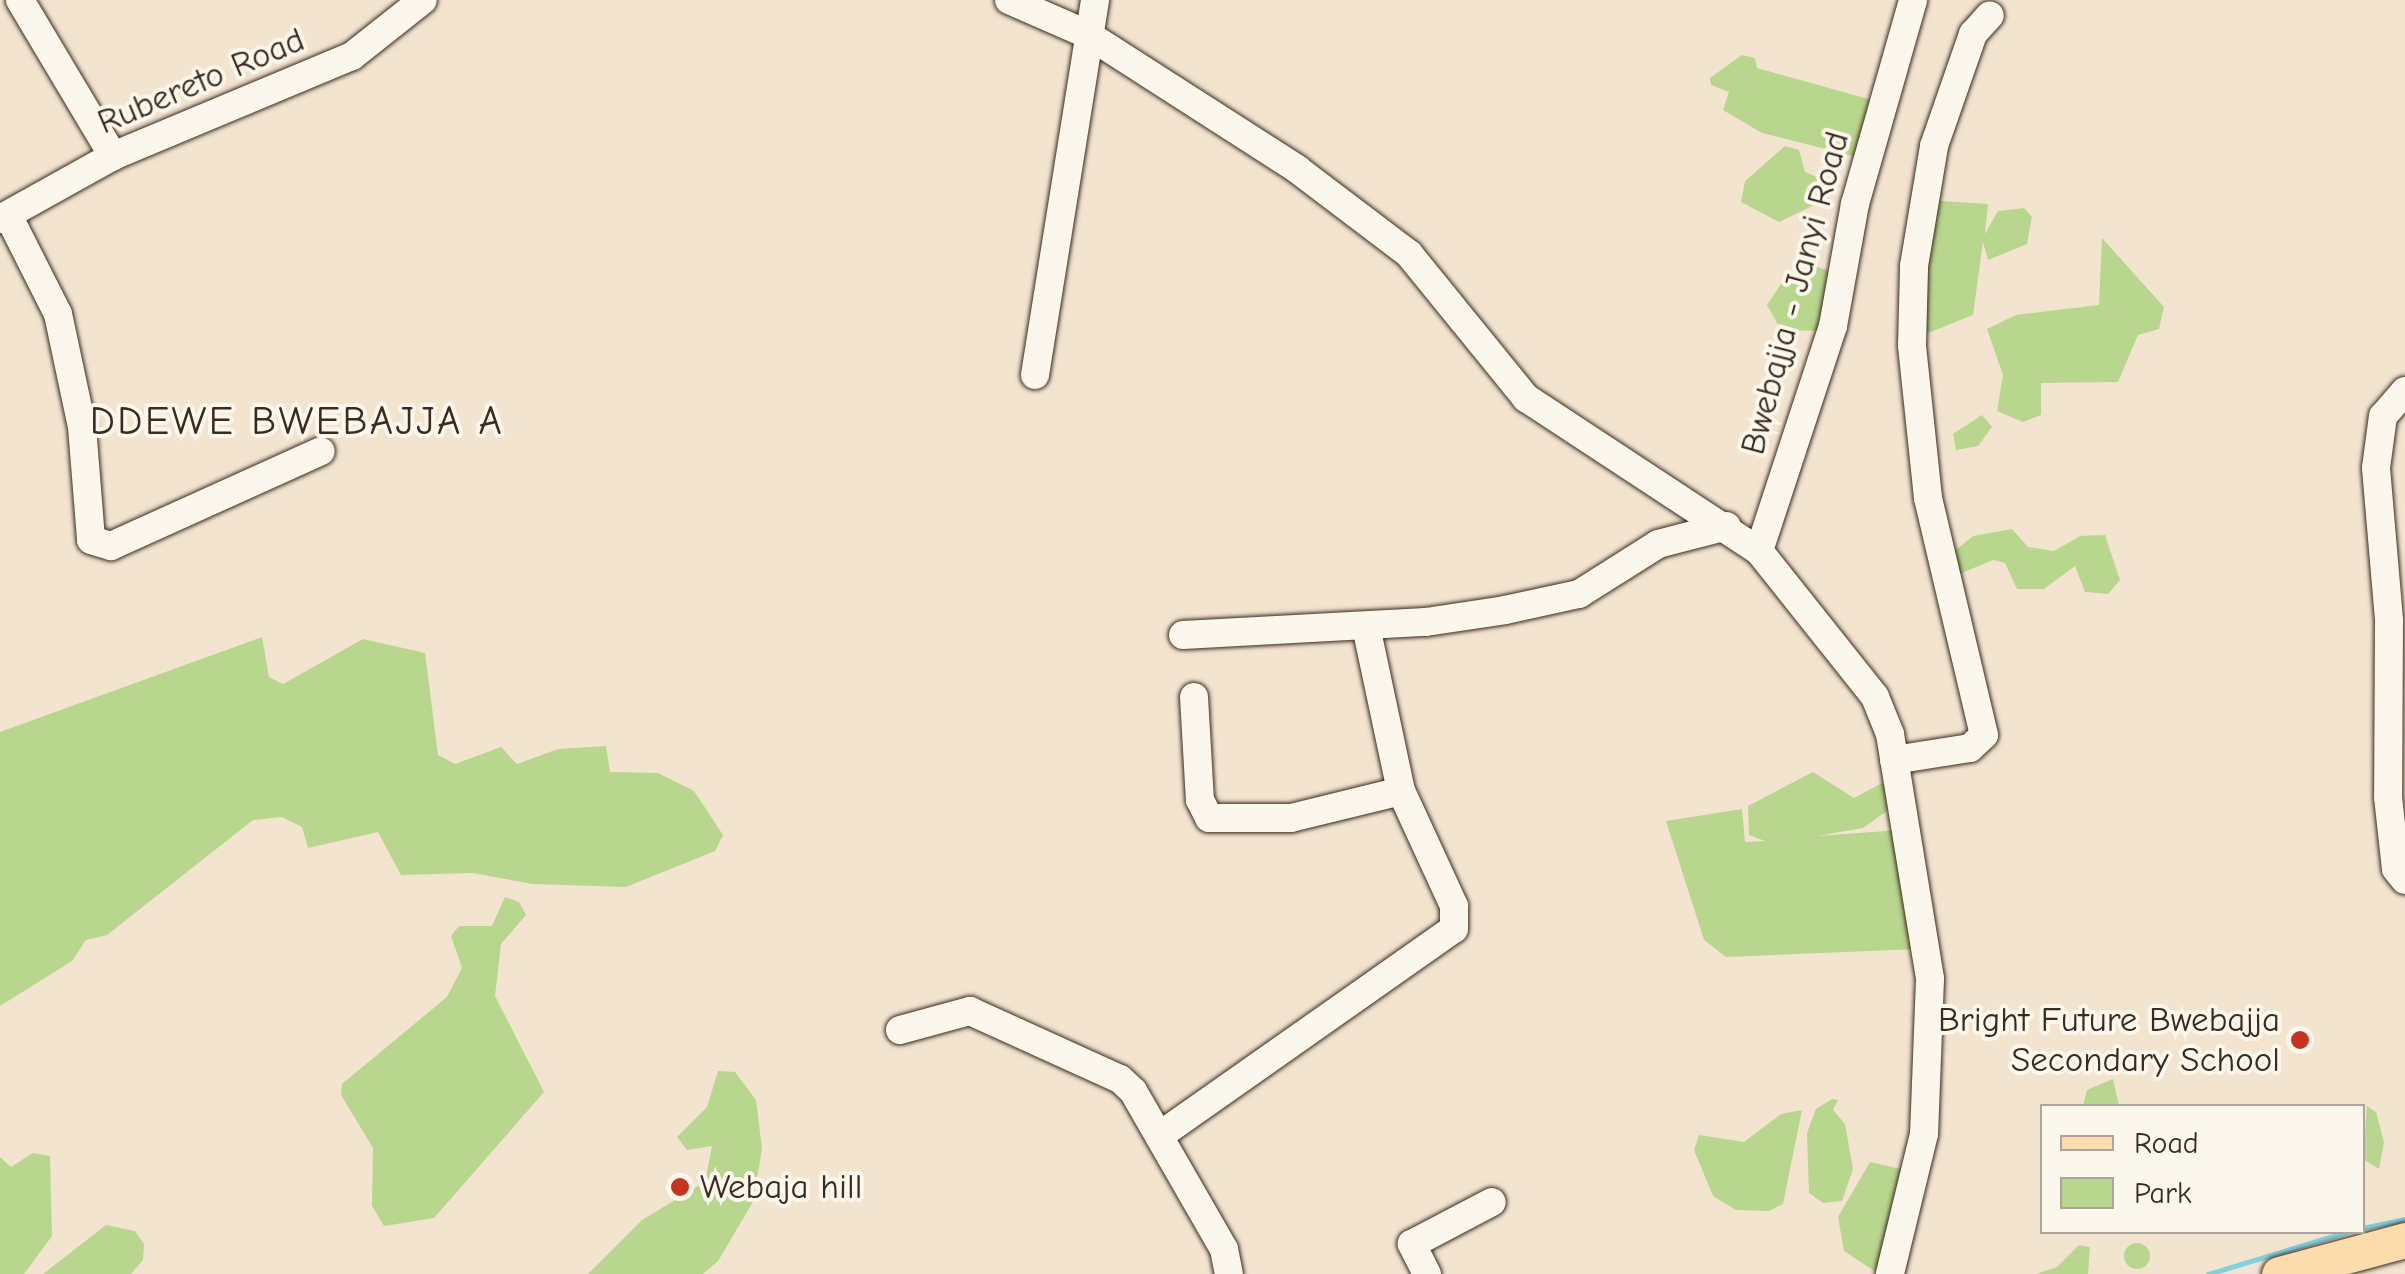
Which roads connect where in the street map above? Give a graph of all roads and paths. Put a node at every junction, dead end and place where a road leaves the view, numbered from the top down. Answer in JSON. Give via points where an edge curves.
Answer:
{"nodes":[{"id":1,"x":20,"y":0,"type":"edge"},
{"id":2,"x":423,"y":0,"type":"edge"},
{"id":3,"x":1009,"y":0,"type":"edge"},
{"id":4,"x":1096,"y":0,"type":"edge"},
{"id":5,"x":1912,"y":0,"type":"edge"},
{"id":6,"x":1990,"y":15,"type":"dead end"},
{"id":7,"x":1087,"y":34,"type":"junction"},
{"id":8,"x":114,"y":156,"type":"junction"},
{"id":9,"x":4,"y":217,"type":"edge"},
{"id":10,"x":1035,"y":374,"type":"dead end"},
{"id":11,"x":2405,"y":391,"type":"edge"},
{"id":12,"x":321,"y":451,"type":"dead end"},
{"id":13,"x":1727,"y":526,"type":"junction"},
{"id":14,"x":1759,"y":551,"type":"junction"},
{"id":15,"x":1366,"y":627,"type":"junction"},
{"id":16,"x":1183,"y":635,"type":"dead end"},
{"id":17,"x":1194,"y":698,"type":"dead end"},
{"id":18,"x":1894,"y":760,"type":"junction"},
{"id":19,"x":1401,"y":791,"type":"junction"},
{"id":20,"x":2405,"y":880,"type":"edge"},
{"id":21,"x":900,"y":1030,"type":"dead end"},
{"id":22,"x":1159,"y":1136,"type":"junction"},
{"id":23,"x":1492,"y":1202,"type":"dead end"},
{"id":24,"x":2405,"y":1240,"type":"edge"},
{"id":25,"x":1229,"y":1274,"type":"edge"},
{"id":26,"x":1427,"y":1274,"type":"edge"},
{"id":27,"x":1890,"y":1274,"type":"edge"},
{"id":28,"x":2279,"y":1274,"type":"edge"}],
"edges":[{"from":1,"to":8,"type":"street"},
{"from":2,"to":8,"type":"street","name":"Rubereto Road","via":[[352,56]]},
{"from":3,"to":7,"type":"street"},
{"from":4,"to":7,"type":"street"},
{"from":5,"to":14,"type":"street","name":"Bwebajja - Janyi Road","via":[[1856,204],[1832,326]]},
{"from":6,"to":18,"type":"street","via":[[1973,34],[1934,146],[1914,266],[1912,345],[1928,498],[1984,735],[1970,748]]},
{"from":7,"to":10,"type":"street","via":[[1075,150]]},
{"from":7,"to":13,"type":"street","via":[[1338,198],[1409,254],[1526,398]]},
{"from":8,"to":9,"type":"street","name":"Rubereto Road"},
{"from":9,"to":12,"type":"street","via":[[58,314],[82,427],[91,540],[111,546]]},
{"from":11,"to":20,"type":"street","via":[[2382,416],[2376,468],[2389,622],[2388,796],[2396,870]]},
{"from":13,"to":14,"type":"street"},
{"from":13,"to":15,"type":"street","via":[[1658,544],[1578,594]]},
{"from":14,"to":18,"type":"street","via":[[1875,697]]},
{"from":15,"to":16,"type":"street"},
{"from":15,"to":19,"type":"street"},
{"from":17,"to":19,"type":"street","via":[[1200,800],[1209,818],[1291,818]]},
{"from":18,"to":27,"type":"street","via":[[1927,949],[1931,1013],[1924,1134]]},
{"from":19,"to":22,"type":"street","via":[[1454,906],[1454,930]]},
{"from":21,"to":22,"type":"street","via":[[954,1010],[984,1015],[1120,1079]]},
{"from":22,"to":25,"type":"street","via":[[1224,1248]]},
{"from":23,"to":26,"type":"street","via":[[1412,1244]]},
{"from":24,"to":28,"type":"main road"}]}
